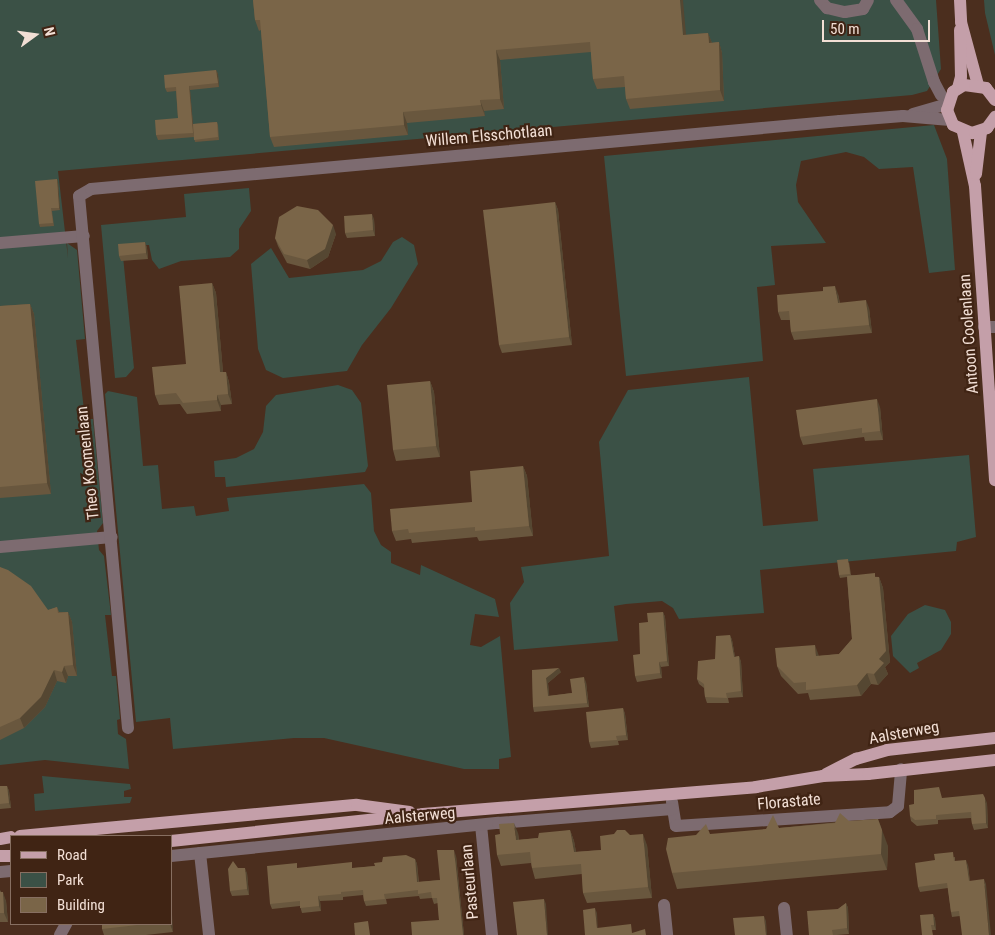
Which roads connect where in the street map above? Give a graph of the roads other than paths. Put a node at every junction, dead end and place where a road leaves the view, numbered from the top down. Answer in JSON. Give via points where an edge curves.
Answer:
{"nodes":[{"id":1,"x":820,"y":0,"type":"edge"},
{"id":2,"x":868,"y":0,"type":"edge"},
{"id":3,"x":960,"y":0,"type":"edge"},
{"id":4,"x":901,"y":1,"type":"edge"},
{"id":5,"x":962,"y":22,"type":"junction"},
{"id":6,"x":978,"y":84,"type":"junction"},
{"id":7,"x":958,"y":88,"type":"junction"},
{"id":8,"x":944,"y":100,"type":"junction"},
{"id":9,"x":995,"y":100,"type":"edge"},
{"id":10,"x":903,"y":116,"type":"junction"},
{"id":11,"x":995,"y":116,"type":"edge"},
{"id":12,"x":950,"y":120,"type":"junction"},
{"id":13,"x":963,"y":132,"type":"junction"},
{"id":14,"x":981,"y":132,"type":"junction"},
{"id":15,"x":975,"y":186,"type":"junction"},
{"id":16,"x":80,"y":196,"type":"joint"},
{"id":17,"x":84,"y":236,"type":"junction"},
{"id":18,"x":0,"y":243,"type":"edge"},
{"id":19,"x":990,"y":327,"type":"edge"},
{"id":20,"x":995,"y":480,"type":"edge"},
{"id":21,"x":112,"y":537,"type":"junction"},
{"id":22,"x":0,"y":547,"type":"edge"},
{"id":23,"x":128,"y":728,"type":"dead end"},
{"id":24,"x":995,"y":738,"type":"edge"},
{"id":25,"x":995,"y":760,"type":"edge"},
{"id":26,"x":901,"y":768,"type":"junction"},
{"id":27,"x":823,"y":776,"type":"junction"},
{"id":28,"x":671,"y":793,"type":"junction"},
{"id":29,"x":672,"y":809,"type":"junction"},
{"id":30,"x":423,"y":814,"type":"junction"},
{"id":31,"x":482,"y":826,"type":"junction"},
{"id":32,"x":91,"y":833,"type":"edge"},
{"id":33,"x":44,"y":835,"type":"edge"},
{"id":34,"x":172,"y":841,"type":"edge"},
{"id":35,"x":200,"y":853,"type":"junction"},
{"id":36,"x":172,"y":856,"type":"edge"},
{"id":37,"x":664,"y":905,"type":"dead end"},
{"id":38,"x":784,"y":908,"type":"dead end"},
{"id":39,"x":209,"y":935,"type":"edge"},
{"id":40,"x":492,"y":935,"type":"edge"},
{"id":41,"x":667,"y":935,"type":"edge"},
{"id":42,"x":786,"y":935,"type":"edge"}],
"edges":[{"from":1,"to":2,"type":"street","via":[[827,8],[845,12],[863,8]]},
{"from":3,"to":5,"type":"main road"},
{"from":4,"to":8,"type":"street","via":[[918,29],[934,82]]},
{"from":5,"to":6,"type":"main road"},
{"from":5,"to":7,"type":"main road"},
{"from":6,"to":7,"type":"main road"},
{"from":6,"to":9,"type":"main road"},
{"from":7,"to":8,"type":"main road"},
{"from":8,"to":10,"type":"street","name":"Willem Elsschotlaan"},
{"from":8,"to":12,"type":"main road"},
{"from":10,"to":12,"type":"street","name":"Willem Elsschotlaan"},
{"from":10,"to":16,"type":"street","name":"Willem Elsschotlaan","via":[[91,189]]},
{"from":11,"to":14,"type":"main road"},
{"from":12,"to":13,"type":"main road"},
{"from":13,"to":14,"type":"main road"},
{"from":13,"to":15,"type":"main road","name":"Antoon Coolenlaan"},
{"from":14,"to":15,"type":"main road","name":"Antoon Coolenlaan"},
{"from":15,"to":19,"type":"main road","name":"Antoon Coolenlaan"},
{"from":16,"to":17,"type":"street","name":"Theo Koomenlaan"},
{"from":17,"to":18,"type":"street"},
{"from":17,"to":21,"type":"street","name":"Theo Koomenlaan"},
{"from":19,"to":20,"type":"main road","name":"Antoon Coolenlaan"},
{"from":21,"to":22,"type":"street"},
{"from":21,"to":23,"type":"street","name":"Theo Koomenlaan"},
{"from":24,"to":27,"type":"main road","name":"Aalsterweg","via":[[887,750],[856,759]]},
{"from":25,"to":26,"type":"main road","name":"Aalsterweg"},
{"from":26,"to":27,"type":"main road","name":"Aalsterweg","via":[[868,774]]},
{"from":26,"to":29,"type":"street","name":"Florastate","via":[[898,806],[890,812],[676,826]]},
{"from":27,"to":28,"type":"main road","name":"Aalsterweg","via":[[756,787]]},
{"from":28,"to":29,"type":"street"},
{"from":28,"to":30,"type":"main road","name":"Aalsterweg"},
{"from":29,"to":31,"type":"street","name":"Aalsterweg"},
{"from":30,"to":32,"type":"main road","name":"Aalsterweg","via":[[357,805]]},
{"from":30,"to":34,"type":"main road","name":"Aalsterweg"},
{"from":31,"to":35,"type":"street","name":"Aalsterweg"},
{"from":31,"to":40,"type":"street","name":"Pasteurlaan"},
{"from":32,"to":33,"type":"main road","name":"Aalsterweg"},
{"from":35,"to":36,"type":"street","name":"Aalsterweg"},
{"from":35,"to":39,"type":"street"},
{"from":37,"to":41,"type":"street"},
{"from":38,"to":42,"type":"street"}]}
